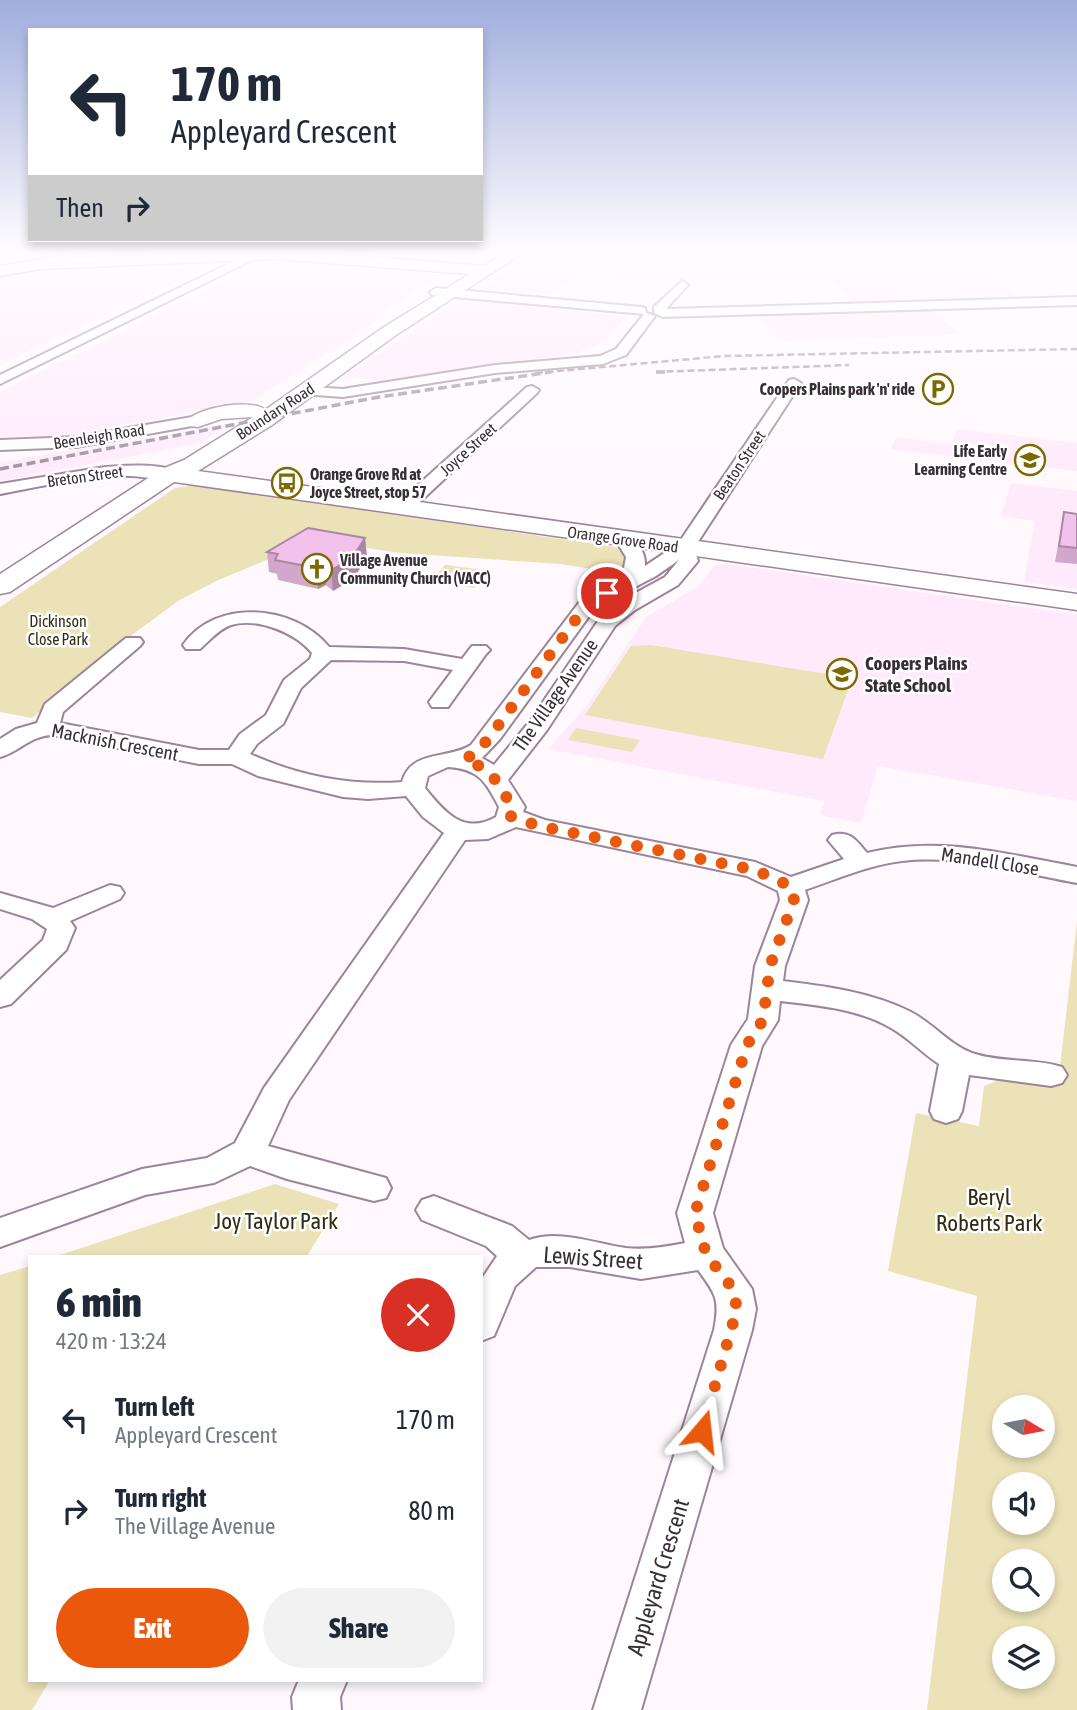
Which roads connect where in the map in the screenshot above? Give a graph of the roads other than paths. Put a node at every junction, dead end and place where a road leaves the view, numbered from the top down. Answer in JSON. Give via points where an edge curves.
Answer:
{"nodes":[{"id":1,"x":101,"y":331,"type":"edge"},
{"id":2,"x":376,"y":331,"type":"edge"},
{"id":3,"x":390,"y":331,"type":"edge"},
{"id":4,"x":637,"y":331,"type":"edge"},
{"id":5,"x":0,"y":380,"type":"edge"},
{"id":6,"x":794,"y":383,"type":"dead end"},
{"id":7,"x":532,"y":390,"type":"dead end"},
{"id":8,"x":307,"y":391,"type":"junction"},
{"id":9,"x":255,"y":411,"type":"junction"},
{"id":10,"x":198,"y":421,"type":"joint"},
{"id":11,"x":0,"y":445,"type":"edge"},
{"id":12,"x":170,"y":474,"type":"junction"},
{"id":13,"x":0,"y":489,"type":"edge"},
{"id":14,"x":404,"y":508,"type":"junction"},
{"id":15,"x":623,"y":538,"type":"junction"},
{"id":16,"x":685,"y":548,"type":"junction"},
{"id":17,"x":631,"y":580,"type":"junction"},
{"id":18,"x":0,"y":586,"type":"edge"},
{"id":19,"x":1077,"y":602,"type":"edge"},
{"id":20,"x":134,"y":642,"type":"dead end"},
{"id":21,"x":193,"y":645,"type":"dead end"},
{"id":22,"x":323,"y":653,"type":"junction"},
{"id":23,"x":440,"y":702,"type":"dead end"},
{"id":24,"x":47,"y":728,"type":"junction"},
{"id":25,"x":0,"y":750,"type":"edge"},
{"id":26,"x":236,"y":757,"type":"junction"},
{"id":27,"x":464,"y":760,"type":"junction"},
{"id":28,"x":496,"y":778,"type":"junction"},
{"id":29,"x":413,"y":788,"type":"junction"},
{"id":30,"x":510,"y":816,"type":"junction"},
{"id":31,"x":458,"y":831,"type":"junction"},
{"id":32,"x":841,"y":840,"type":"dead end"},
{"id":33,"x":861,"y":862,"type":"junction"},
{"id":34,"x":1077,"y":875,"type":"edge"},
{"id":35,"x":790,"y":886,"type":"junction"},
{"id":36,"x":110,"y":893,"type":"dead end"},
{"id":37,"x":0,"y":901,"type":"edge"},
{"id":38,"x":54,"y":918,"type":"junction"},
{"id":39,"x":768,"y":989,"type":"junction"},
{"id":40,"x":0,"y":998,"type":"edge"},
{"id":41,"x":956,"y":1059,"type":"junction"},
{"id":42,"x":1051,"y":1075,"type":"dead end"},
{"id":43,"x":946,"y":1111,"type":"dead end"},
{"id":44,"x":248,"y":1152,"type":"junction"},
{"id":45,"x":374,"y":1188,"type":"dead end"},
{"id":46,"x":434,"y":1210,"type":"dead end"},
{"id":47,"x":0,"y":1233,"type":"edge"},
{"id":48,"x":706,"y":1254,"type":"junction"},
{"id":49,"x":523,"y":1256,"type":"junction"},
{"id":50,"x":483,"y":1321,"type":"edge"},
{"id":51,"x":322,"y":1682,"type":"edge"},
{"id":52,"x":317,"y":1710,"type":"edge"},
{"id":53,"x":617,"y":1710,"type":"edge"}],
"edges":[{"from":1,"to":5,"type":"street"},
{"from":2,"to":9,"type":"main road","name":"Boundary Road"},
{"from":3,"to":8,"type":"main road","name":"Boundary Road"},
{"from":4,"to":8,"type":"street","via":[[612,357],[348,392]]},
{"from":6,"to":16,"type":"street","name":"Beaton Street"},
{"from":7,"to":14,"type":"street","name":"Joyce Street"},
{"from":8,"to":12,"type":"main road","name":"Boundary Road","via":[[192,465]]},
{"from":9,"to":10,"type":"main road","via":[[218,413]]},
{"from":9,"to":12,"type":"main road","name":"Boundary Road","via":[[178,463]]},
{"from":10,"to":11,"type":"street","name":"Beenleigh Road","via":[[76,442]]},
{"from":12,"to":13,"type":"street","name":"Breton Street","via":[[104,470]]},
{"from":12,"to":14,"type":"main road","name":"Orange Grove Road"},
{"from":12,"to":18,"type":"main road","name":"Boundary Road"},
{"from":14,"to":15,"type":"main road","name":"Orange Grove Road"},
{"from":15,"to":16,"type":"main road","name":"Orange Grove Road"},
{"from":15,"to":17,"type":"street","via":[[635,551],[638,566]]},
{"from":16,"to":17,"type":"street","name":"The Village Avenue"},
{"from":16,"to":19,"type":"main road","name":"Orange Grove Road"},
{"from":16,"to":28,"type":"street","name":"The Village Avenue","via":[[689,561],[681,576],[607,621],[539,725]]},
{"from":17,"to":27,"type":"street","name":"The Village Avenue","via":[[587,604],[492,734]]},
{"from":20,"to":24,"type":"street","via":[[53,709]]},
{"from":21,"to":22,"type":"street","via":[[221,622],[246,619],[292,628]]},
{"from":22,"to":23,"type":"street","via":[[473,658]]},
{"from":22,"to":26,"type":"street","via":[[292,685],[275,719],[248,739]]},
{"from":24,"to":25,"type":"street","name":"Macknish Crescent","via":[[20,734]]},
{"from":24,"to":26,"type":"street","name":"Macknish Crescent","via":[[199,757]]},
{"from":26,"to":29,"type":"street","name":"Macknish Crescent","via":[[267,771],[343,790]]},
{"from":27,"to":28,"type":"street"},
{"from":27,"to":29,"type":"street","via":[[428,765],[417,772]]},
{"from":28,"to":30,"type":"street","via":[[512,807]]},
{"from":29,"to":31,"type":"street","via":[[446,826]]},
{"from":30,"to":31,"type":"street","via":[[491,831]]},
{"from":30,"to":35,"type":"street","via":[[539,826],[755,870]]},
{"from":31,"to":44,"type":"street","via":[[275,1097]]},
{"from":32,"to":33,"type":"street"},
{"from":33,"to":34,"type":"street","name":"Mandell Close","via":[[915,852],[950,853]]},
{"from":33,"to":35,"type":"street","name":"Mandell Close"},
{"from":35,"to":39,"type":"street","name":"Appleyard Crescent","via":[[794,900],[770,966]]},
{"from":36,"to":38,"type":"street"},
{"from":37,"to":38,"type":"street"},
{"from":38,"to":40,"type":"street","via":[[61,928],[56,944]]},
{"from":39,"to":41,"type":"street","via":[[889,1014]]},
{"from":39,"to":48,"type":"street","name":"Appleyard Crescent","via":[[763,1020],[747,1045],[695,1213]]},
{"from":41,"to":42,"type":"street"},
{"from":41,"to":43,"type":"street"},
{"from":44,"to":45,"type":"street"},
{"from":44,"to":47,"type":"street","via":[[214,1170],[142,1182]]},
{"from":46,"to":49,"type":"street","name":"Lewis Street","via":[[499,1236]]},
{"from":48,"to":49,"type":"street","name":"Lewis Street","via":[[641,1264],[544,1251]]},
{"from":48,"to":53,"type":"street","name":"Appleyard Crescent","via":[[733,1289],[737,1309]]},
{"from":49,"to":50,"type":"street","name":"Lewis Street","via":[[506,1270]]},
{"from":51,"to":52,"type":"street"}]}
